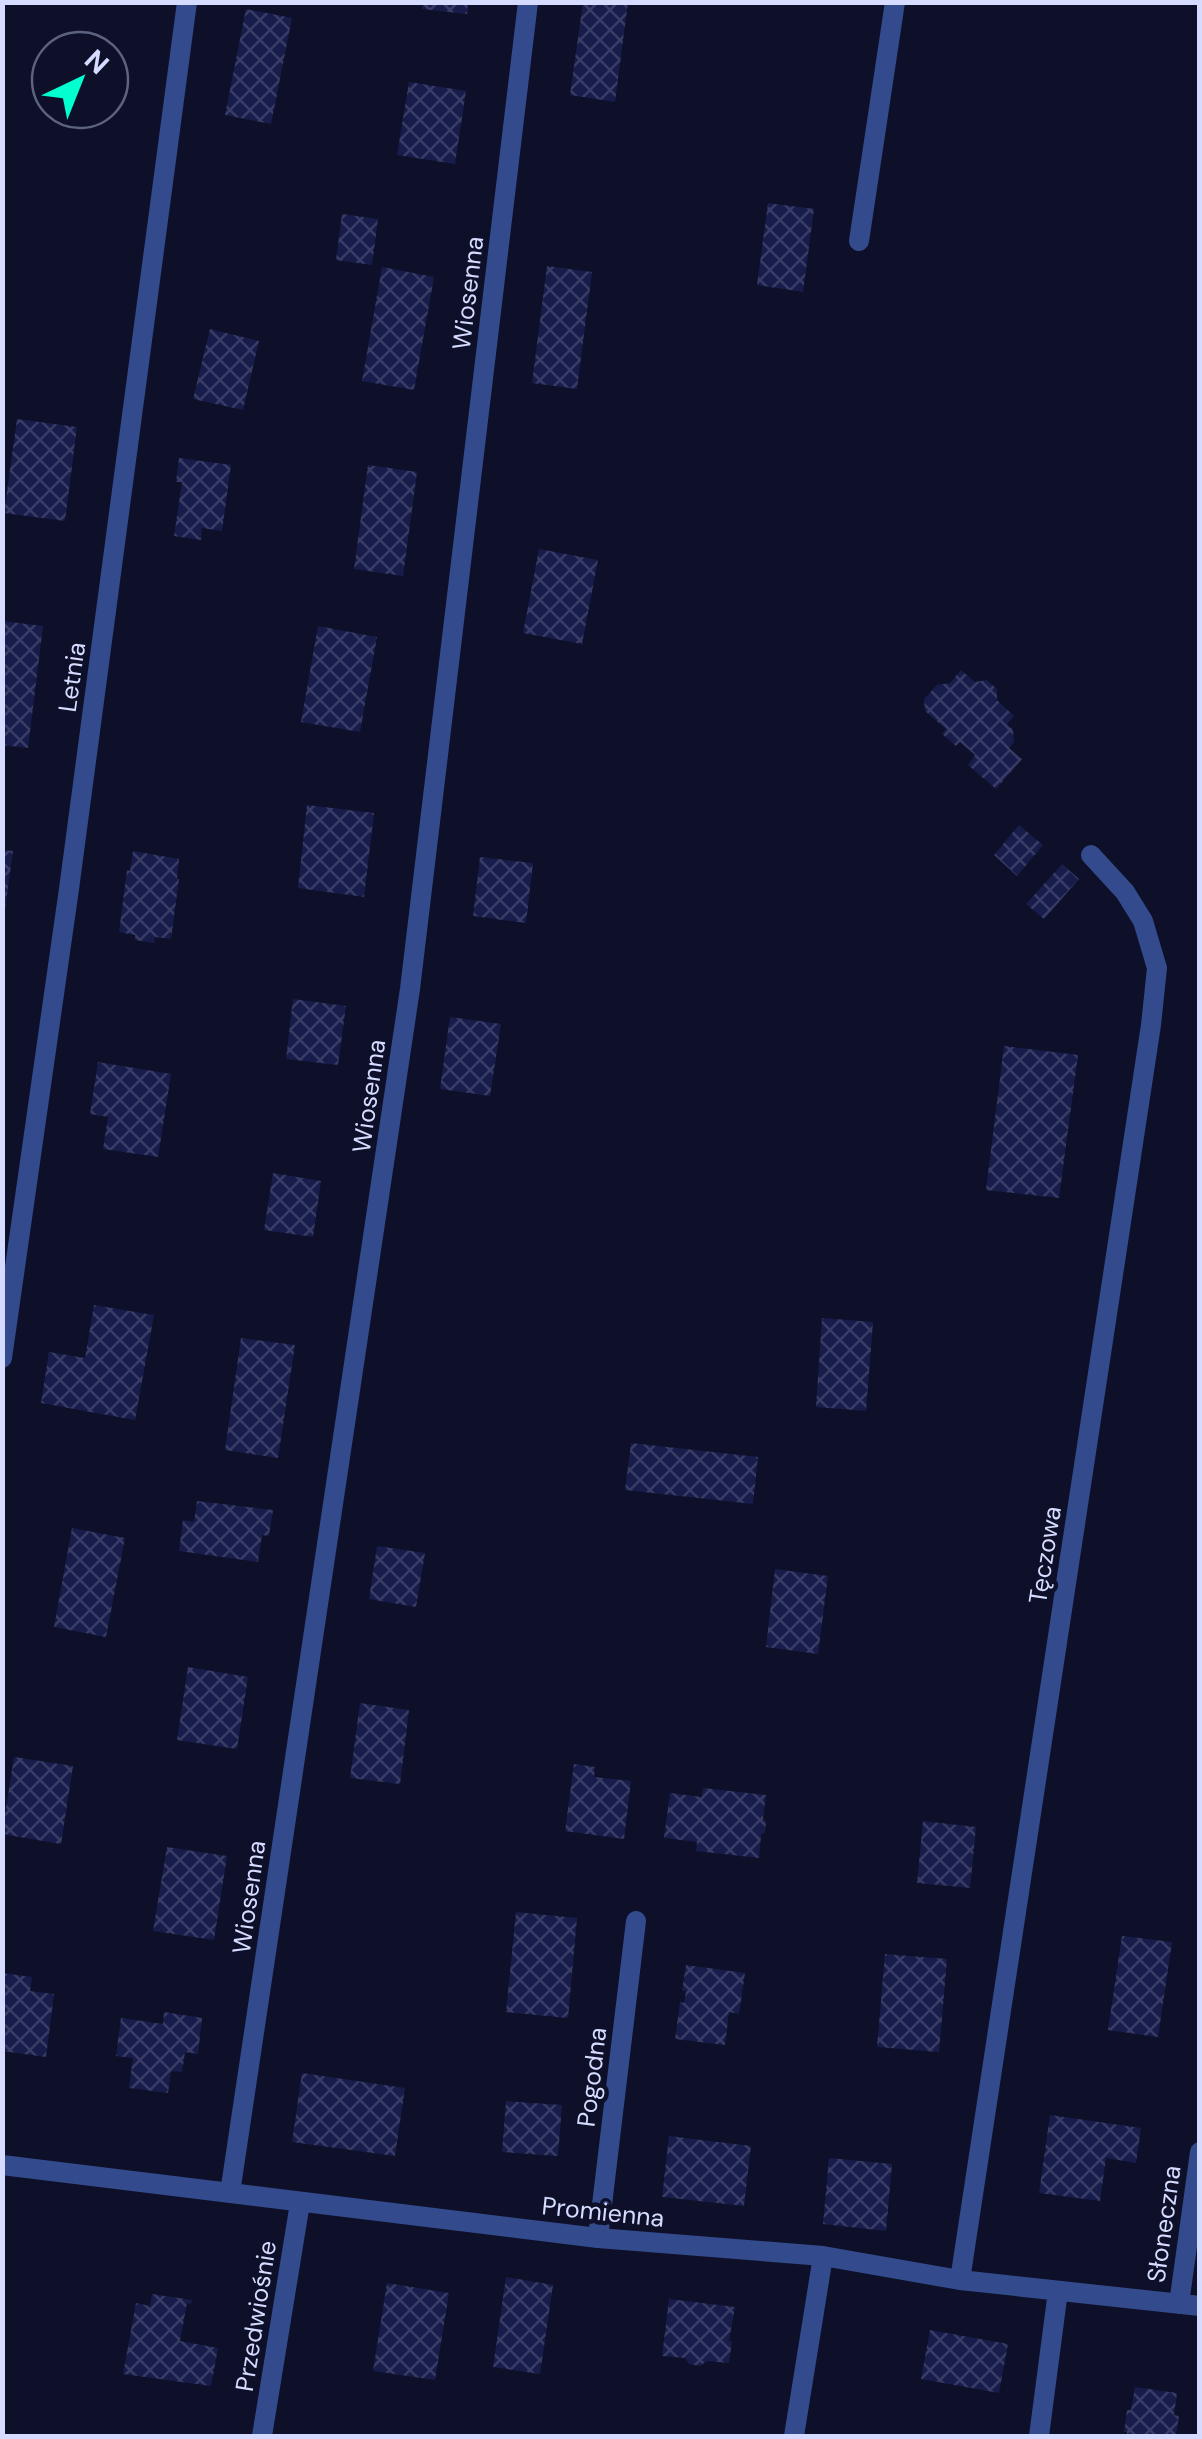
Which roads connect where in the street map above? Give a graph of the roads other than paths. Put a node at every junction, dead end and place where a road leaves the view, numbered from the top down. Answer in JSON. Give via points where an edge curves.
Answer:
{"nodes":[{"id":1,"x":187,"y":2,"type":"edge"},
{"id":2,"x":528,"y":2,"type":"edge"},
{"id":3,"x":895,"y":2,"type":"edge"},
{"id":4,"x":859,"y":241,"type":"dead end"},
{"id":5,"x":1091,"y":855,"type":"dead end"},
{"id":6,"x":2,"y":1358,"type":"edge"},
{"id":7,"x":636,"y":1921,"type":"dead end"},
{"id":8,"x":1200,"y":2152,"type":"edge"},
{"id":9,"x":2,"y":2165,"type":"edge"},
{"id":10,"x":230,"y":2193,"type":"junction"},
{"id":11,"x":300,"y":2203,"type":"junction"},
{"id":12,"x":598,"y":2238,"type":"junction"},
{"id":13,"x":823,"y":2256,"type":"junction"},
{"id":14,"x":960,"y":2280,"type":"junction"},
{"id":15,"x":1058,"y":2291,"type":"junction"},
{"id":16,"x":1189,"y":2305,"type":"edge"},
{"id":17,"x":262,"y":2436,"type":"edge"},
{"id":18,"x":794,"y":2436,"type":"edge"},
{"id":19,"x":1039,"y":2436,"type":"edge"}],
"edges":[{"from":1,"to":6,"type":"street","name":"Letnia"},
{"from":2,"to":10,"type":"street","name":"Wiosenna","via":[[410,989]]},
{"from":3,"to":4,"type":"street"},
{"from":5,"to":14,"type":"street","name":"Tęczowa","via":[[1143,921],[1157,968]]},
{"from":7,"to":12,"type":"street","name":"Pogodna"},
{"from":8,"to":16,"type":"street","name":"Słoneczna"},
{"from":9,"to":10,"type":"street","name":"Promienna"},
{"from":10,"to":11,"type":"street","name":"Promienna"},
{"from":11,"to":12,"type":"street","name":"Promienna"},
{"from":11,"to":17,"type":"street","name":"Przedwiośnie"},
{"from":12,"to":13,"type":"street","name":"Promienna"},
{"from":13,"to":14,"type":"street","name":"Promienna"},
{"from":13,"to":18,"type":"street"},
{"from":14,"to":15,"type":"street","name":"Promienna"},
{"from":15,"to":16,"type":"street","name":"Promienna"},
{"from":15,"to":19,"type":"street"}]}
